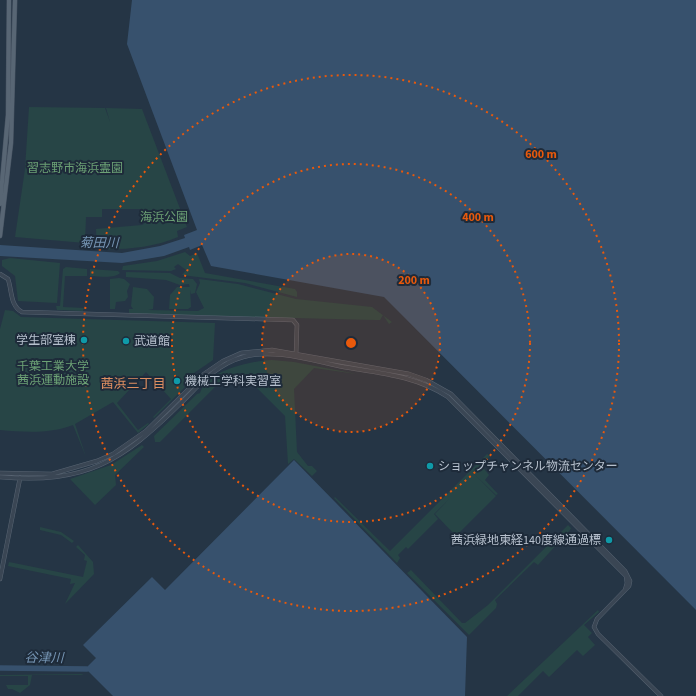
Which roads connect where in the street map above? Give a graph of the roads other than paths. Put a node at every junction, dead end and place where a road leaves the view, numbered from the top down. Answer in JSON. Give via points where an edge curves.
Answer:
{"nodes":[{"id":1,"x":10,"y":0,"type":"edge"},
{"id":2,"x":15,"y":0,"type":"edge"},
{"id":3,"x":0,"y":204,"type":"edge"},
{"id":4,"x":0,"y":236,"type":"edge"},
{"id":5,"x":0,"y":274,"type":"edge"},
{"id":6,"x":296,"y":356,"type":"junction"},
{"id":7,"x":0,"y":473,"type":"edge"},
{"id":8,"x":0,"y":477,"type":"edge"},
{"id":9,"x":20,"y":477,"type":"junction"},
{"id":10,"x":0,"y":579,"type":"edge"},
{"id":11,"x":660,"y":696,"type":"edge"}],
"edges":[{"from":1,"to":3,"type":"main road","via":[[8,115]]},
{"from":2,"to":4,"type":"main road","via":[[11,143]]},
{"from":5,"to":6,"type":"street","via":[[8,279],[13,303],[22,312],[293,320],[297,325]]},
{"from":6,"to":9,"type":"street","via":[[262,354],[224,364],[204,379],[150,433],[99,466],[66,476],[40,479]]},
{"from":6,"to":11,"type":"street","via":[[418,381],[448,397],[474,421],[626,571],[630,586],[597,619],[594,628]]},
{"from":7,"to":9,"type":"street"},
{"from":8,"to":9,"type":"street"},
{"from":9,"to":10,"type":"street"}]}
